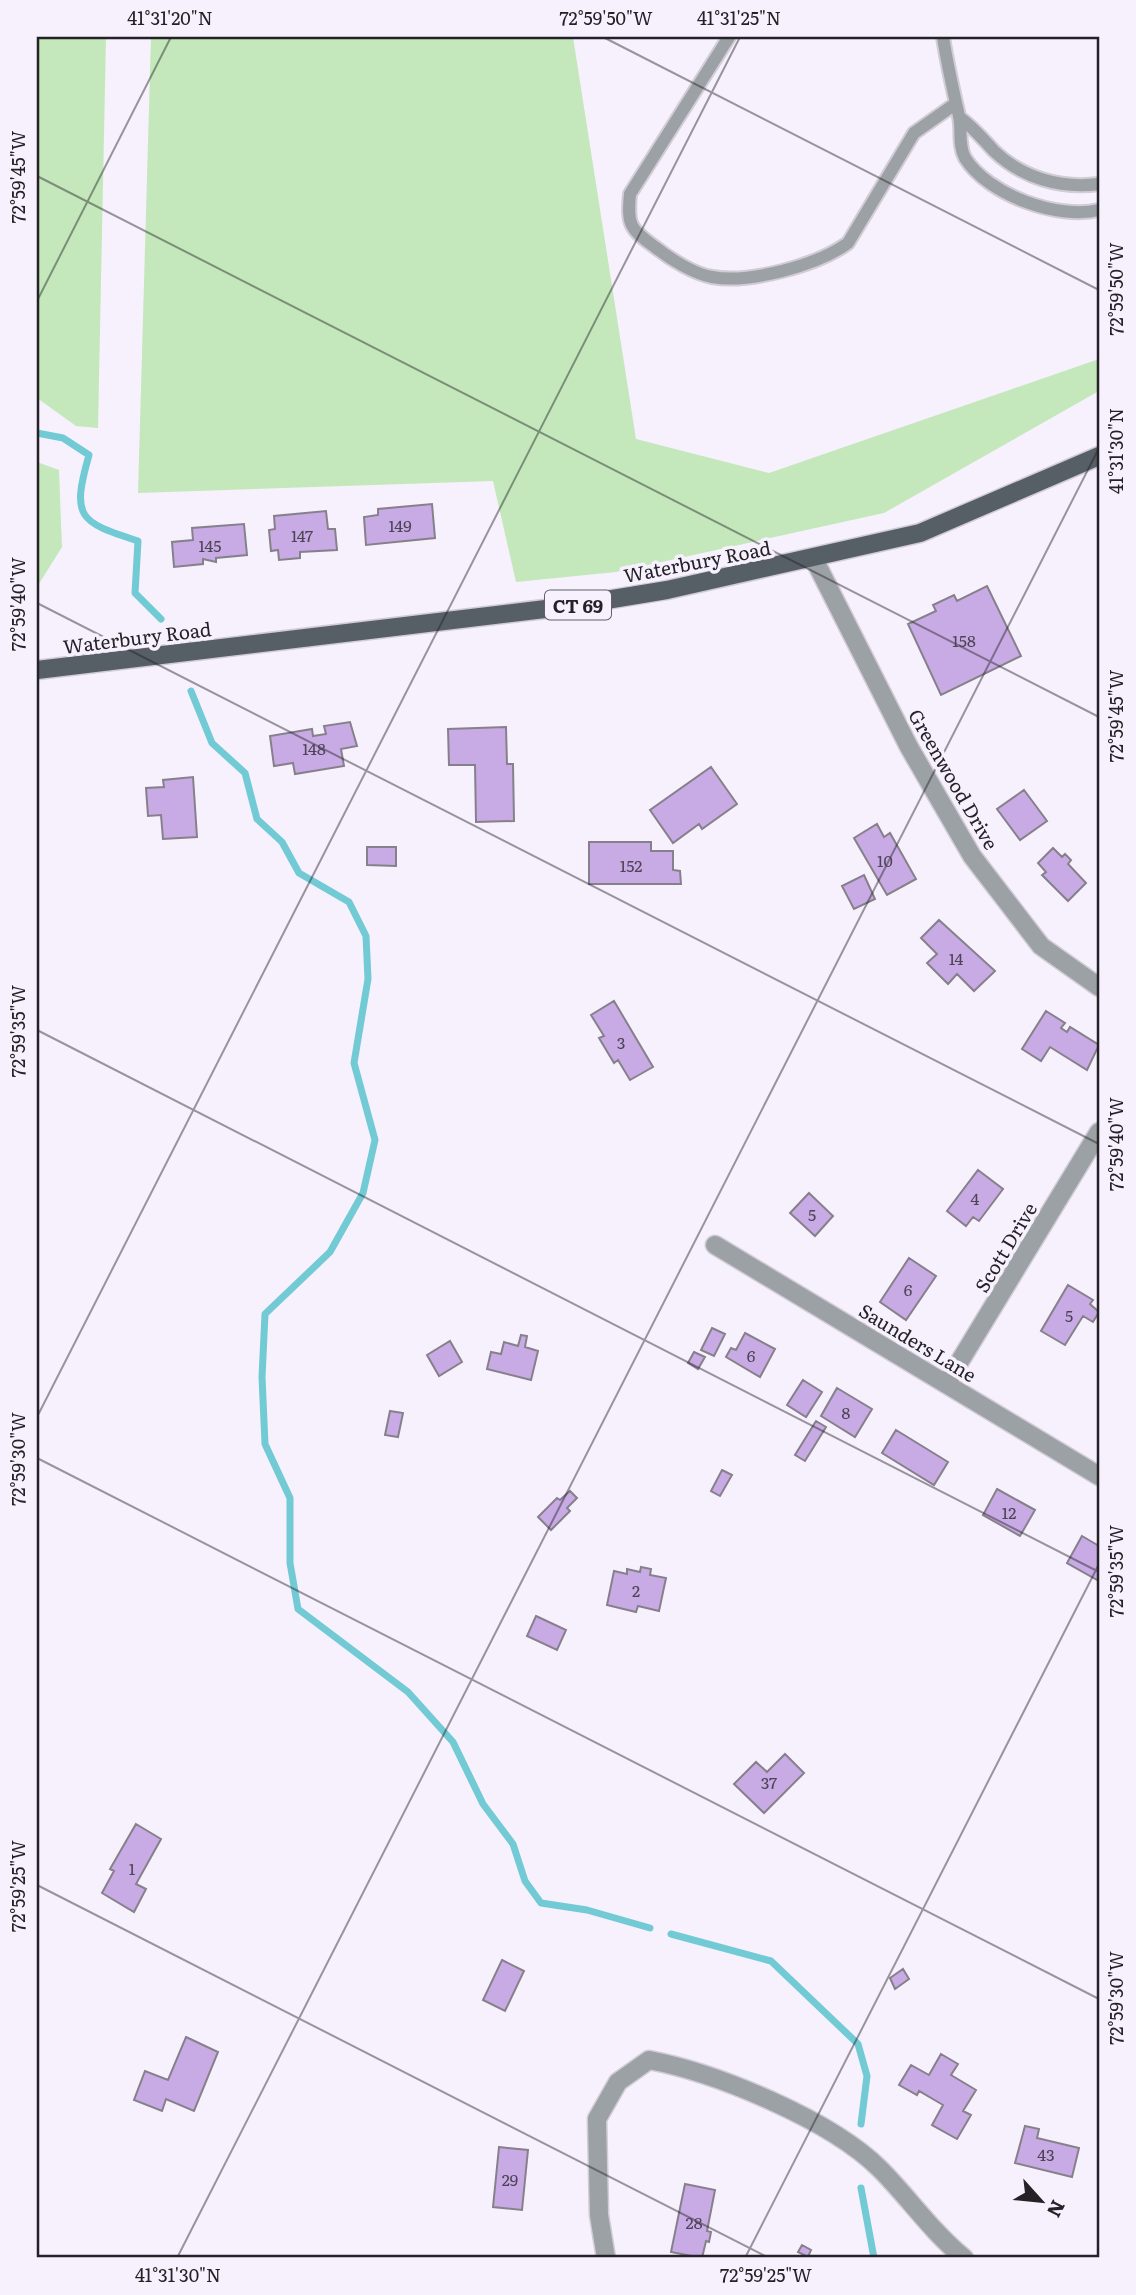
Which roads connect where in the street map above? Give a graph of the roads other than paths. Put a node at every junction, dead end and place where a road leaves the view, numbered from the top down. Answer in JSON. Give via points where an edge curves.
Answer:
{"nodes":[{"id":1,"x":729,"y":37,"type":"edge"},
{"id":2,"x":943,"y":37,"type":"edge"},
{"id":3,"x":955,"y":104,"type":"junction"},
{"id":4,"x":959,"y":117,"type":"junction"},
{"id":5,"x":1099,"y":184,"type":"edge"},
{"id":6,"x":1099,"y":210,"type":"edge"},
{"id":7,"x":1099,"y":456,"type":"edge"},
{"id":8,"x":814,"y":559,"type":"junction"},
{"id":9,"x":37,"y":670,"type":"edge"},
{"id":10,"x":1099,"y":987,"type":"edge"},
{"id":11,"x":1099,"y":1132,"type":"edge"},
{"id":12,"x":715,"y":1245,"type":"dead end"},
{"id":13,"x":946,"y":1384,"type":"junction"},
{"id":14,"x":1099,"y":1476,"type":"edge"},
{"id":15,"x":606,"y":2258,"type":"edge"},
{"id":16,"x":964,"y":2258,"type":"edge"}],
"edges":[{"from":1,"to":3,"type":"lane","via":[[630,194],[628,215],[633,231],[655,248],[712,277],[756,277],[834,253],[848,243],[915,133]]},
{"from":2,"to":3,"type":"lane"},
{"from":3,"to":4,"type":"lane"},
{"from":4,"to":5,"type":"lane","via":[[996,152],[1039,179],[1073,186]]},
{"from":4,"to":6,"type":"lane","via":[[965,158],[1017,199],[1047,211]]},
{"from":7,"to":8,"type":"main road","name":"Waterbury Road","number":"CT 69","via":[[920,533]]},
{"from":8,"to":9,"type":"main road","name":"Waterbury Road","number":"CT 69","via":[[570,606]]},
{"from":8,"to":10,"type":"street","name":"Greenwood Drive","via":[[909,747],[972,856],[1041,946]]},
{"from":11,"to":13,"type":"street","name":"Scott Drive"},
{"from":12,"to":13,"type":"street","name":"Saunders Lane"},
{"from":13,"to":14,"type":"street","name":"Saunders Lane"},
{"from":15,"to":16,"type":"street","via":[[599,2215],[597,2119],[618,2082],[649,2060],[757,2095],[840,2139],[878,2167]]}]}
